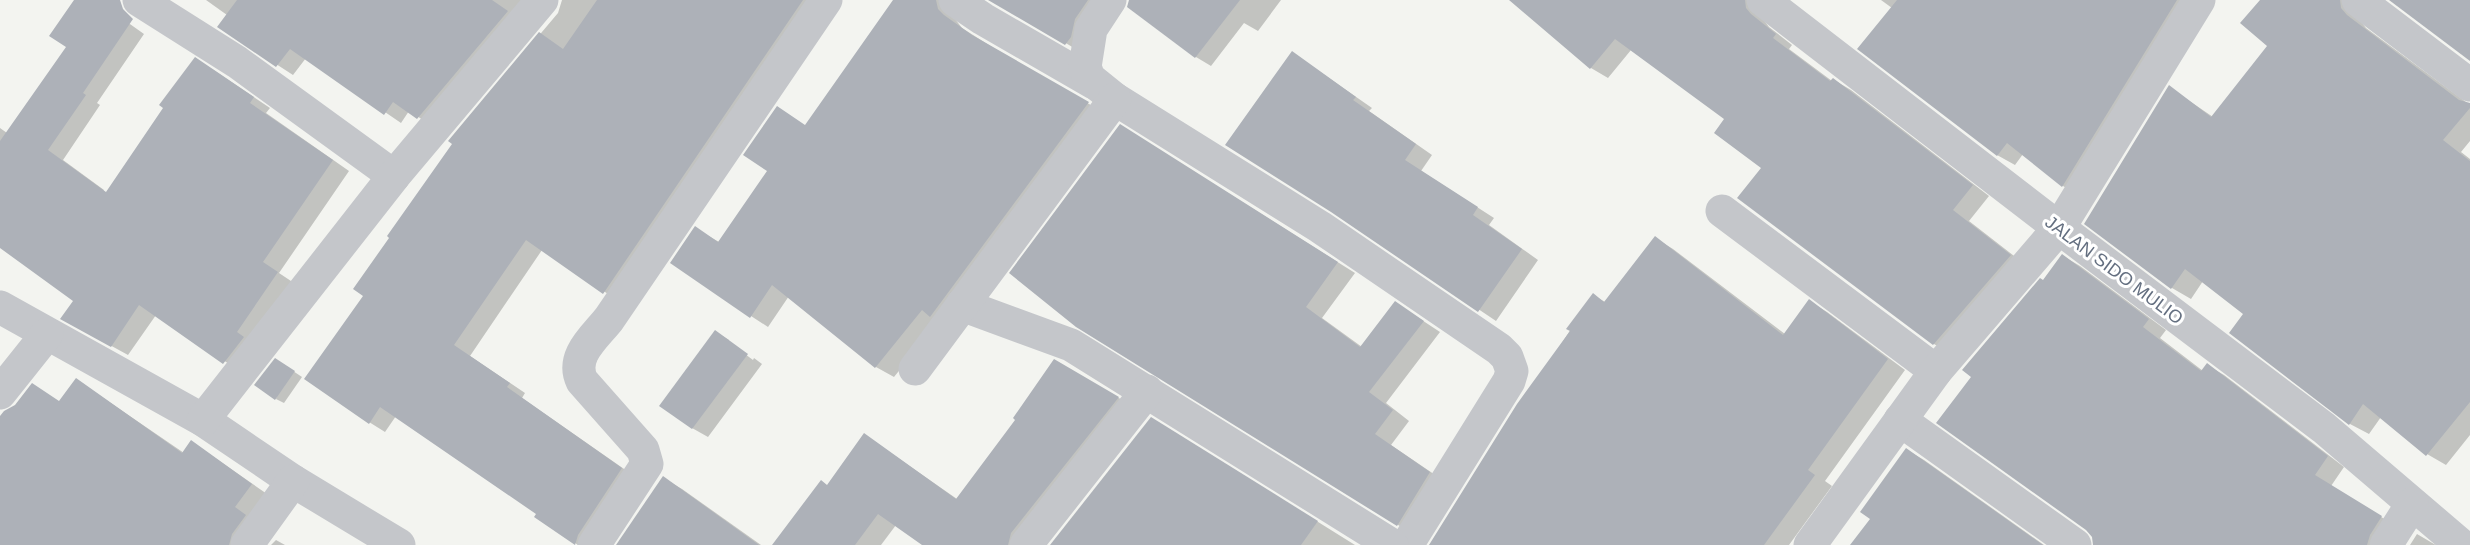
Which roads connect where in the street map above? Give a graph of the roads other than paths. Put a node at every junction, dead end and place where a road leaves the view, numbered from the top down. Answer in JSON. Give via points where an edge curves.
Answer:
{"nodes":[{"id":1,"x":139,"y":0,"type":"edge"},
{"id":2,"x":542,"y":0,"type":"edge"},
{"id":3,"x":826,"y":0,"type":"edge"},
{"id":4,"x":955,"y":0,"type":"edge"},
{"id":5,"x":1110,"y":0,"type":"edge"},
{"id":6,"x":1763,"y":0,"type":"edge"},
{"id":7,"x":2199,"y":0,"type":"edge"},
{"id":8,"x":2358,"y":0,"type":"edge"},
{"id":9,"x":2470,"y":85,"type":"edge"},
{"id":10,"x":1104,"y":91,"type":"junction"},
{"id":11,"x":394,"y":176,"type":"junction"},
{"id":12,"x":1722,"y":211,"type":"dead end"},
{"id":13,"x":2059,"y":228,"type":"junction"},
{"id":14,"x":962,"y":305,"type":"junction"},
{"id":15,"x":0,"y":307,"type":"edge"},
{"id":16,"x":47,"y":334,"type":"junction"},
{"id":17,"x":915,"y":369,"type":"dead end"},
{"id":18,"x":1936,"y":371,"type":"junction"},
{"id":19,"x":1147,"y":391,"type":"junction"},
{"id":20,"x":0,"y":393,"type":"edge"},
{"id":21,"x":203,"y":420,"type":"junction"},
{"id":22,"x":1900,"y":420,"type":"junction"},
{"id":23,"x":293,"y":481,"type":"junction"},
{"id":24,"x":2412,"y":504,"type":"junction"},
{"id":25,"x":247,"y":545,"type":"edge"},
{"id":26,"x":399,"y":545,"type":"edge"},
{"id":27,"x":594,"y":545,"type":"edge"},
{"id":28,"x":1026,"y":545,"type":"edge"},
{"id":29,"x":1392,"y":545,"type":"edge"},
{"id":30,"x":1407,"y":545,"type":"edge"},
{"id":31,"x":1810,"y":545,"type":"edge"},
{"id":32,"x":2074,"y":545,"type":"edge"},
{"id":33,"x":2386,"y":545,"type":"edge"},
{"id":34,"x":2461,"y":545,"type":"edge"}],
"edges":[{"from":1,"to":11,"type":"street","via":[[237,62]]},
{"from":2,"to":11,"type":"street"},
{"from":3,"to":27,"type":"street","via":[[582,353],[578,364],[582,381],[643,450],[646,464]]},
{"from":4,"to":10,"type":"street"},
{"from":5,"to":10,"type":"street","via":[[1091,29],[1085,67],[1089,78]]},
{"from":6,"to":13,"type":"street","name":"JALAN SIDO MULIO"},
{"from":7,"to":13,"type":"street"},
{"from":8,"to":9,"type":"street"},
{"from":10,"to":14,"type":"street"},
{"from":10,"to":30,"type":"street","via":[[1320,227],[1507,357],[1512,371],[1509,381]]},
{"from":11,"to":21,"type":"street"},
{"from":12,"to":18,"type":"street"},
{"from":13,"to":18,"type":"street"},
{"from":13,"to":24,"type":"street","name":"JALAN SIDO MULIO","via":[[2324,428]]},
{"from":14,"to":17,"type":"street"},
{"from":14,"to":19,"type":"street","via":[[1071,345]]},
{"from":15,"to":16,"type":"street"},
{"from":16,"to":20,"type":"street"},
{"from":16,"to":21,"type":"street"},
{"from":18,"to":22,"type":"street"},
{"from":19,"to":28,"type":"street"},
{"from":19,"to":29,"type":"street"},
{"from":21,"to":23,"type":"street"},
{"from":22,"to":31,"type":"street"},
{"from":22,"to":32,"type":"street"},
{"from":23,"to":25,"type":"street"},
{"from":23,"to":26,"type":"street"},
{"from":24,"to":33,"type":"street"},
{"from":24,"to":34,"type":"street","name":"JALAN SIDO MULIO"}]}
